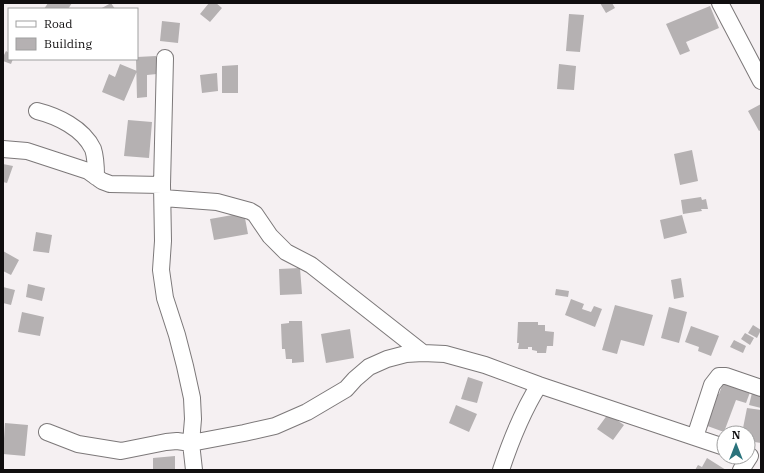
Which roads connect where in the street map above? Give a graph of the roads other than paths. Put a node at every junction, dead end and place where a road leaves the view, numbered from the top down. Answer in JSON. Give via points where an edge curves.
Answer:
{"nodes":[{"id":1,"x":720,"y":3,"type":"edge"},
{"id":2,"x":165,"y":58,"type":"dead end"},
{"id":3,"x":761,"y":81,"type":"edge"},
{"id":4,"x":36,"y":111,"type":"dead end"},
{"id":5,"x":3,"y":149,"type":"edge"},
{"id":6,"x":96,"y":177,"type":"junction"},
{"id":7,"x":162,"y":192,"type":"junction"},
{"id":8,"x":423,"y":352,"type":"junction"},
{"id":9,"x":539,"y":385,"type":"junction"},
{"id":10,"x":761,"y":388,"type":"edge"},
{"id":11,"x":47,"y":432,"type":"dead end"},
{"id":12,"x":695,"y":438,"type":"junction"},
{"id":13,"x":191,"y":443,"type":"junction"},
{"id":14,"x":716,"y":445,"type":"edge"},
{"id":15,"x":194,"y":470,"type":"edge"},
{"id":16,"x":501,"y":470,"type":"edge"}],
"edges":[{"from":1,"to":3,"type":"street"},
{"from":2,"to":7,"type":"street"},
{"from":4,"to":6,"type":"street","via":[[71,125],[89,142],[96,160]]},
{"from":5,"to":6,"type":"street","via":[[27,151],[88,171]]},
{"from":6,"to":7,"type":"street","via":[[110,184]]},
{"from":7,"to":8,"type":"street","via":[[217,202],[255,214],[270,236],[286,252],[311,265]]},
{"from":7,"to":13,"type":"street","via":[[161,270],[165,298],[192,398]]},
{"from":8,"to":9,"type":"street","via":[[445,354],[485,365]]},
{"from":8,"to":13,"type":"street","via":[[387,359],[369,367],[346,389],[307,412],[275,426]]},
{"from":9,"to":12,"type":"street"},
{"from":9,"to":16,"type":"street","via":[[518,423]]},
{"from":10,"to":12,"type":"street","via":[[719,376],[712,385]]},
{"from":11,"to":13,"type":"street","via":[[78,444],[121,451],[166,442]]},
{"from":12,"to":14,"type":"street"},
{"from":13,"to":15,"type":"street"}]}
